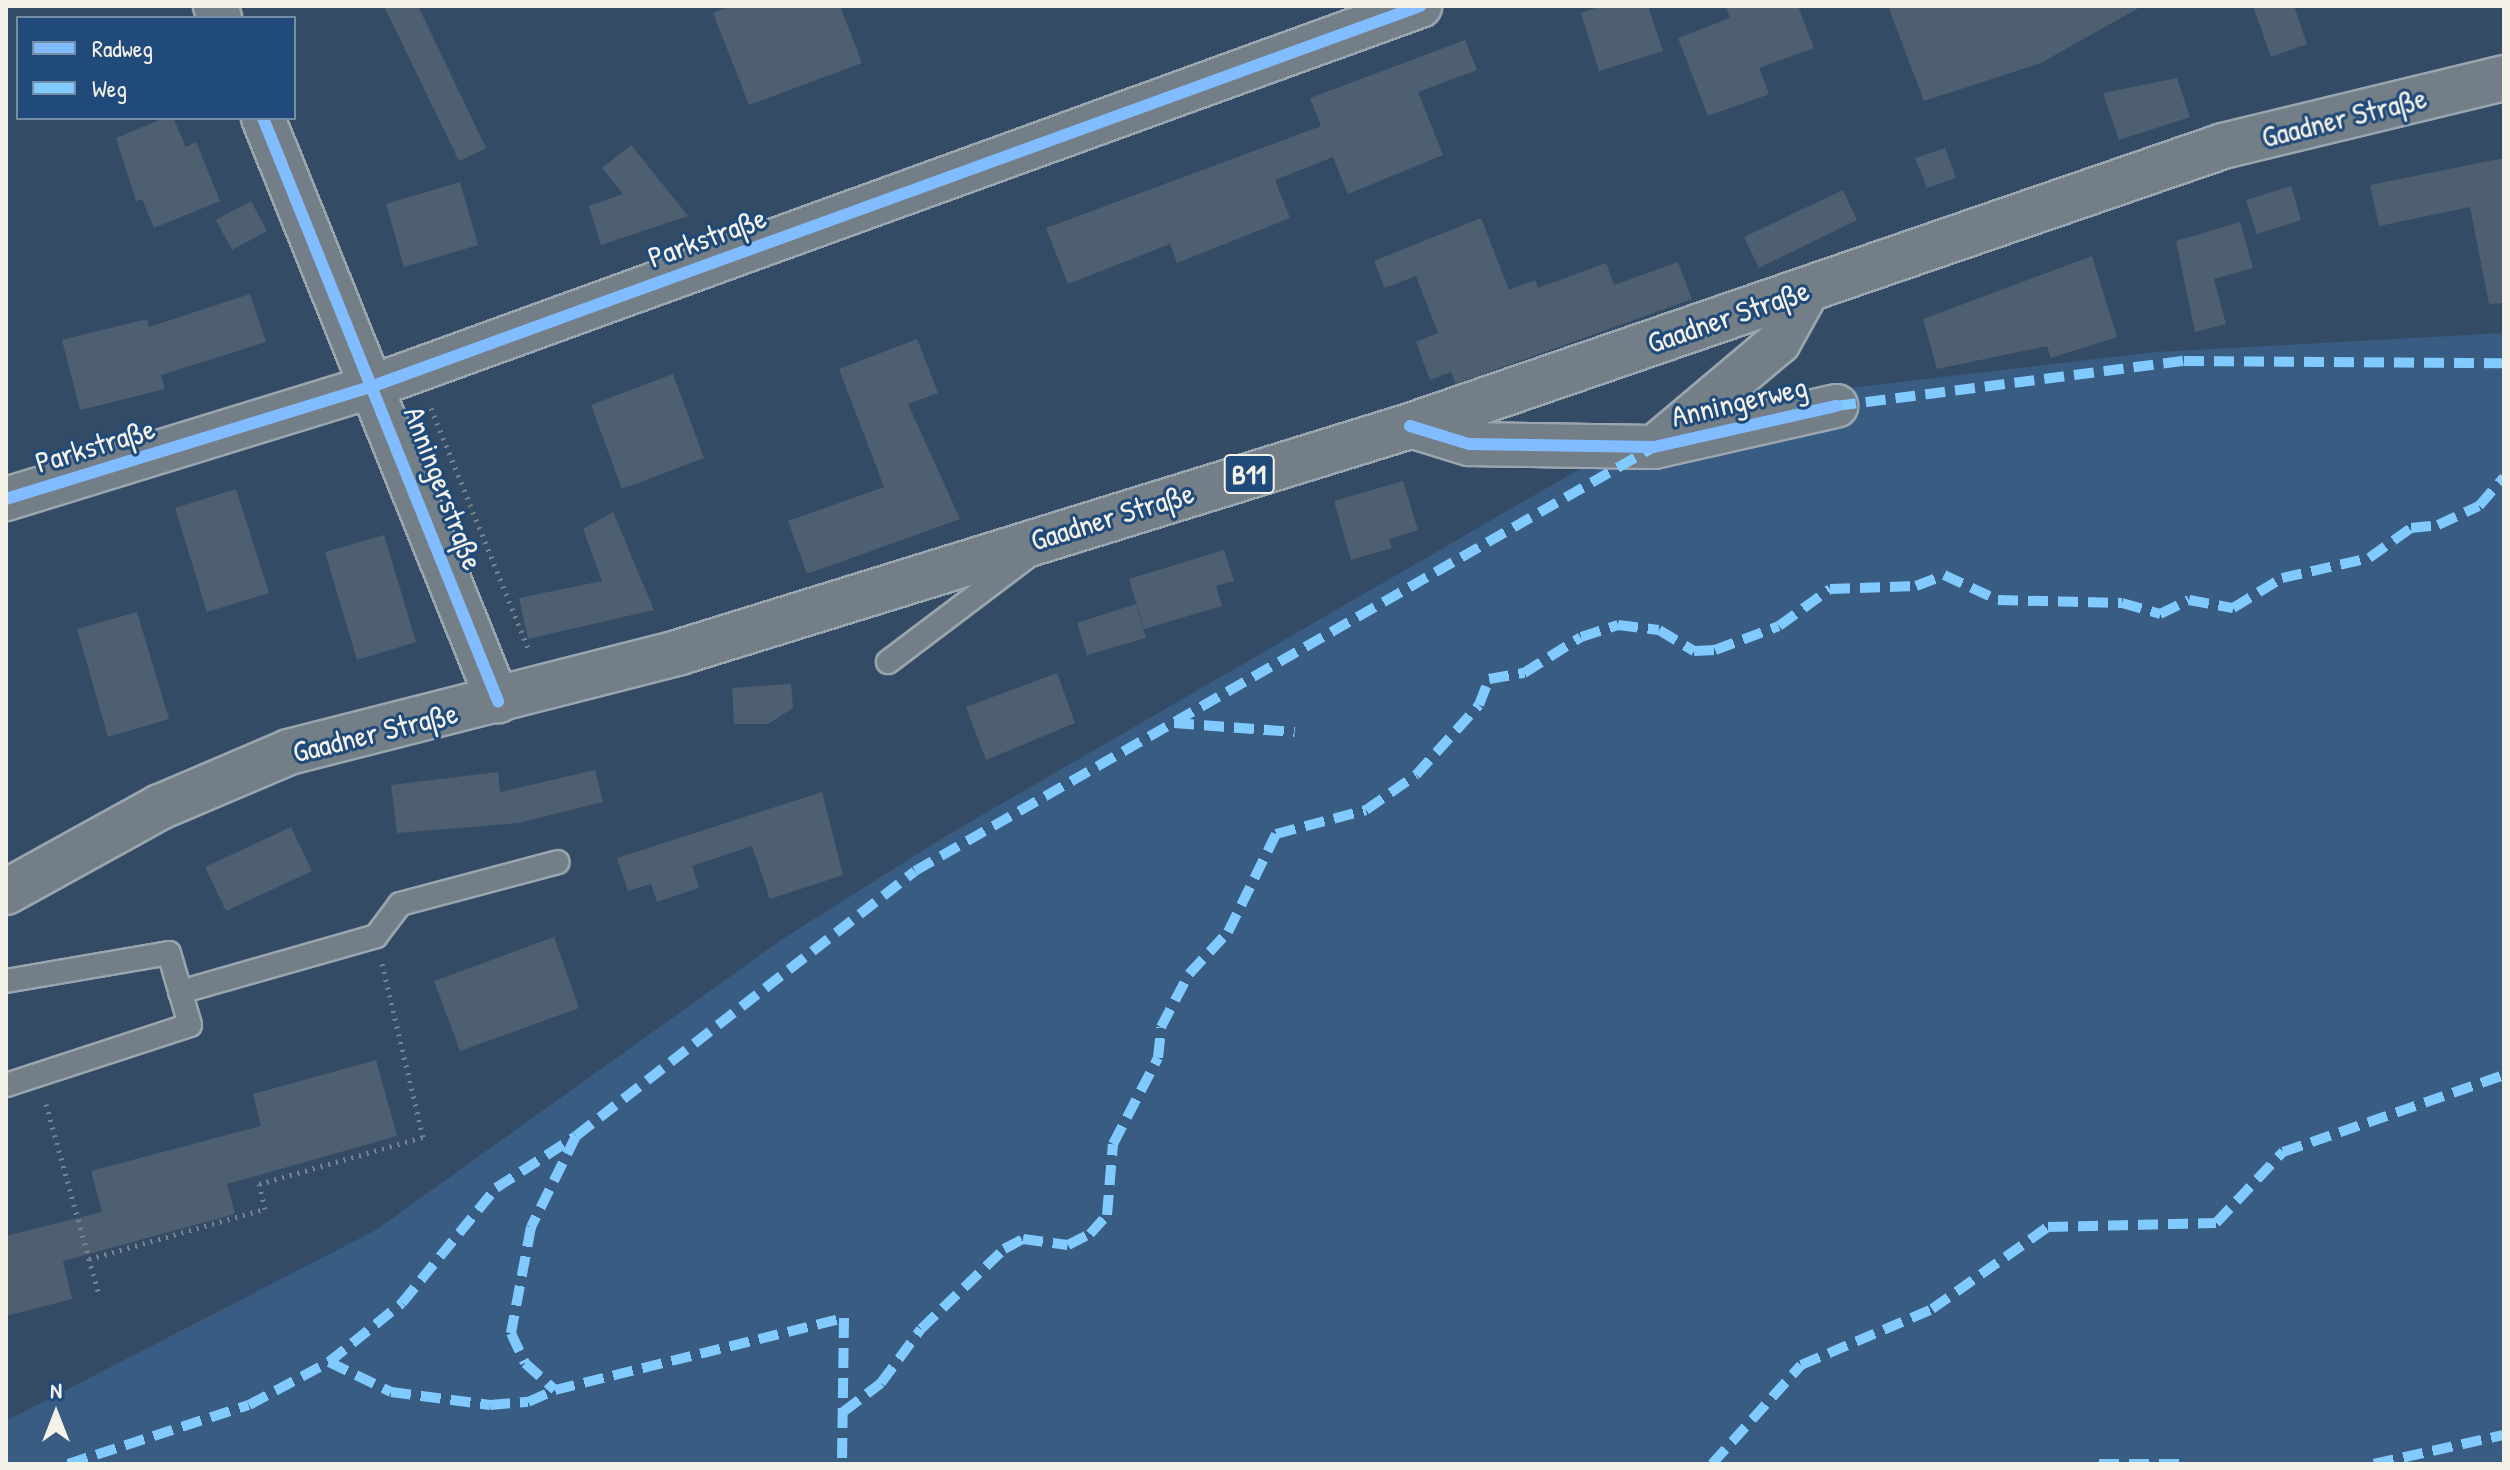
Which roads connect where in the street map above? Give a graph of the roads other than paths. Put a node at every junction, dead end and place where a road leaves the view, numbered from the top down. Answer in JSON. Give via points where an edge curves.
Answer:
{"nodes":[{"id":1,"x":1420,"y":6,"type":"edge"},
{"id":2,"x":2504,"y":78,"type":"edge"},
{"id":3,"x":264,"y":120,"type":"edge"},
{"id":4,"x":1809,"y":288,"type":"junction"},
{"id":5,"x":376,"y":385,"type":"junction"},
{"id":6,"x":1836,"y":406,"type":"dead end"},
{"id":7,"x":1410,"y":426,"type":"junction"},
{"id":8,"x":1654,"y":447,"type":"junction"},
{"id":9,"x":6,"y":499,"type":"edge"},
{"id":10,"x":1063,"y":530,"type":"junction"},
{"id":11,"x":888,"y":662,"type":"dead end"},
{"id":12,"x":498,"y":701,"type":"junction"},
{"id":13,"x":558,"y":862,"type":"dead end"},
{"id":14,"x":6,"y":892,"type":"edge"},
{"id":15,"x":6,"y":981,"type":"edge"},
{"id":16,"x":180,"y":992,"type":"junction"},
{"id":17,"x":6,"y":1085,"type":"edge"}],
"edges":[{"from":1,"to":5,"type":"street","name":"Parkstraße"},
{"from":2,"to":4,"type":"main road","name":"Gaadner Straße","number":"B11","via":[[2223,146]]},
{"from":3,"to":5,"type":"street","name":"Anningerstraße"},
{"from":4,"to":7,"type":"main road","name":"Gaadner Straße","number":"B11"},
{"from":4,"to":8,"type":"street","via":[[1779,342]]},
{"from":5,"to":9,"type":"street","name":"Parkstraße"},
{"from":5,"to":12,"type":"street","name":"Anningerstraße"},
{"from":6,"to":8,"type":"street","name":"Anningerweg"},
{"from":7,"to":8,"type":"street","name":"Anningerweg","via":[[1469,444]]},
{"from":7,"to":10,"type":"main road","name":"Gaadner Straße","number":"B11"},
{"from":10,"to":11,"type":"lane"},
{"from":10,"to":12,"type":"main road","name":"Gaadner Straße","number":"B11","via":[[680,652]]},
{"from":12,"to":14,"type":"main road","name":"Gaadner Straße","number":"B11","via":[[289,752],[160,807]]},
{"from":13,"to":16,"type":"lane","via":[[400,904],[376,936]]},
{"from":15,"to":16,"type":"lane","via":[[169,953]]},
{"from":16,"to":17,"type":"lane","via":[[190,1025]]}]}
